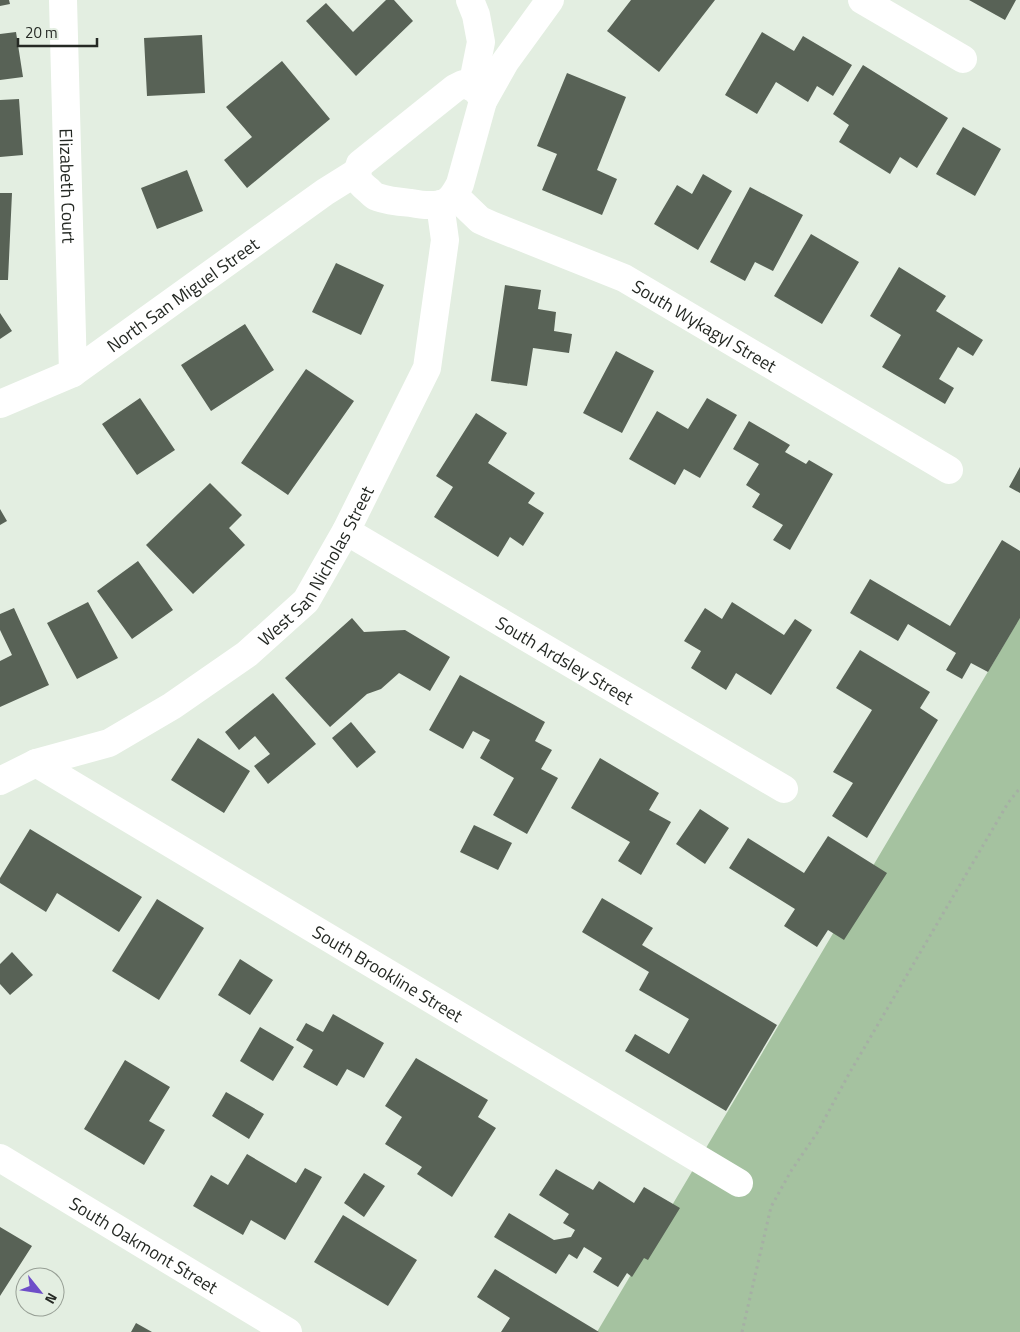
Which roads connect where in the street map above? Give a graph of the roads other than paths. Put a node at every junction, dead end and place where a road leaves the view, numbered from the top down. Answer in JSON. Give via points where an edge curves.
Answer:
{"nodes":[{"id":1,"x":63,"y":0,"type":"edge"},
{"id":2,"x":470,"y":0,"type":"edge"},
{"id":3,"x":550,"y":0,"type":"edge"},
{"id":4,"x":862,"y":0,"type":"edge"},
{"id":5,"x":963,"y":59,"type":"dead end"},
{"id":6,"x":478,"y":94,"type":"junction"},
{"id":7,"x":356,"y":172,"type":"junction"},
{"id":8,"x":447,"y":200,"type":"junction"},
{"id":9,"x":73,"y":373,"type":"junction"},
{"id":10,"x":0,"y":404,"type":"edge"},
{"id":11,"x":949,"y":470,"type":"dead end"},
{"id":12,"x":346,"y":531,"type":"junction"},
{"id":13,"x":36,"y":763,"type":"junction"},
{"id":14,"x":0,"y":780,"type":"edge"},
{"id":15,"x":784,"y":789,"type":"dead end"},
{"id":16,"x":0,"y":1158,"type":"edge"},
{"id":17,"x":740,"y":1183,"type":"dead end"},
{"id":18,"x":288,"y":1332,"type":"edge"}],
"edges":[{"from":1,"to":9,"type":"street","name":"Elizabeth Court"},
{"from":2,"to":6,"type":"street","via":[[481,42]]},
{"from":3,"to":6,"type":"street","via":[[506,62]]},
{"from":4,"to":5,"type":"street"},
{"from":6,"to":7,"type":"street","name":"North San Miguel Street","via":[[463,84],[455,88],[360,164]]},
{"from":6,"to":8,"type":"street","via":[[460,184]]},
{"from":7,"to":8,"type":"street","via":[[358,180],[375,196],[395,202],[437,205]]},
{"from":7,"to":9,"type":"street","name":"North San Miguel Street"},
{"from":8,"to":11,"type":"street","name":"South Wykagyl Street","via":[[480,220],[624,278]]},
{"from":8,"to":12,"type":"street","name":"West San Nicholas Street","via":[[445,240],[427,368]]},
{"from":9,"to":10,"type":"street","name":"North San Miguel Street"},
{"from":12,"to":13,"type":"street","name":"West San Nicholas Street","via":[[306,601],[247,654],[172,706],[109,744]]},
{"from":12,"to":15,"type":"street","name":"South Ardsley Street"},
{"from":13,"to":14,"type":"street","name":"West San Nicholas Street"},
{"from":13,"to":17,"type":"street","name":"South Brookline Street"},
{"from":16,"to":18,"type":"street","name":"South Oakmont Street"}]}
